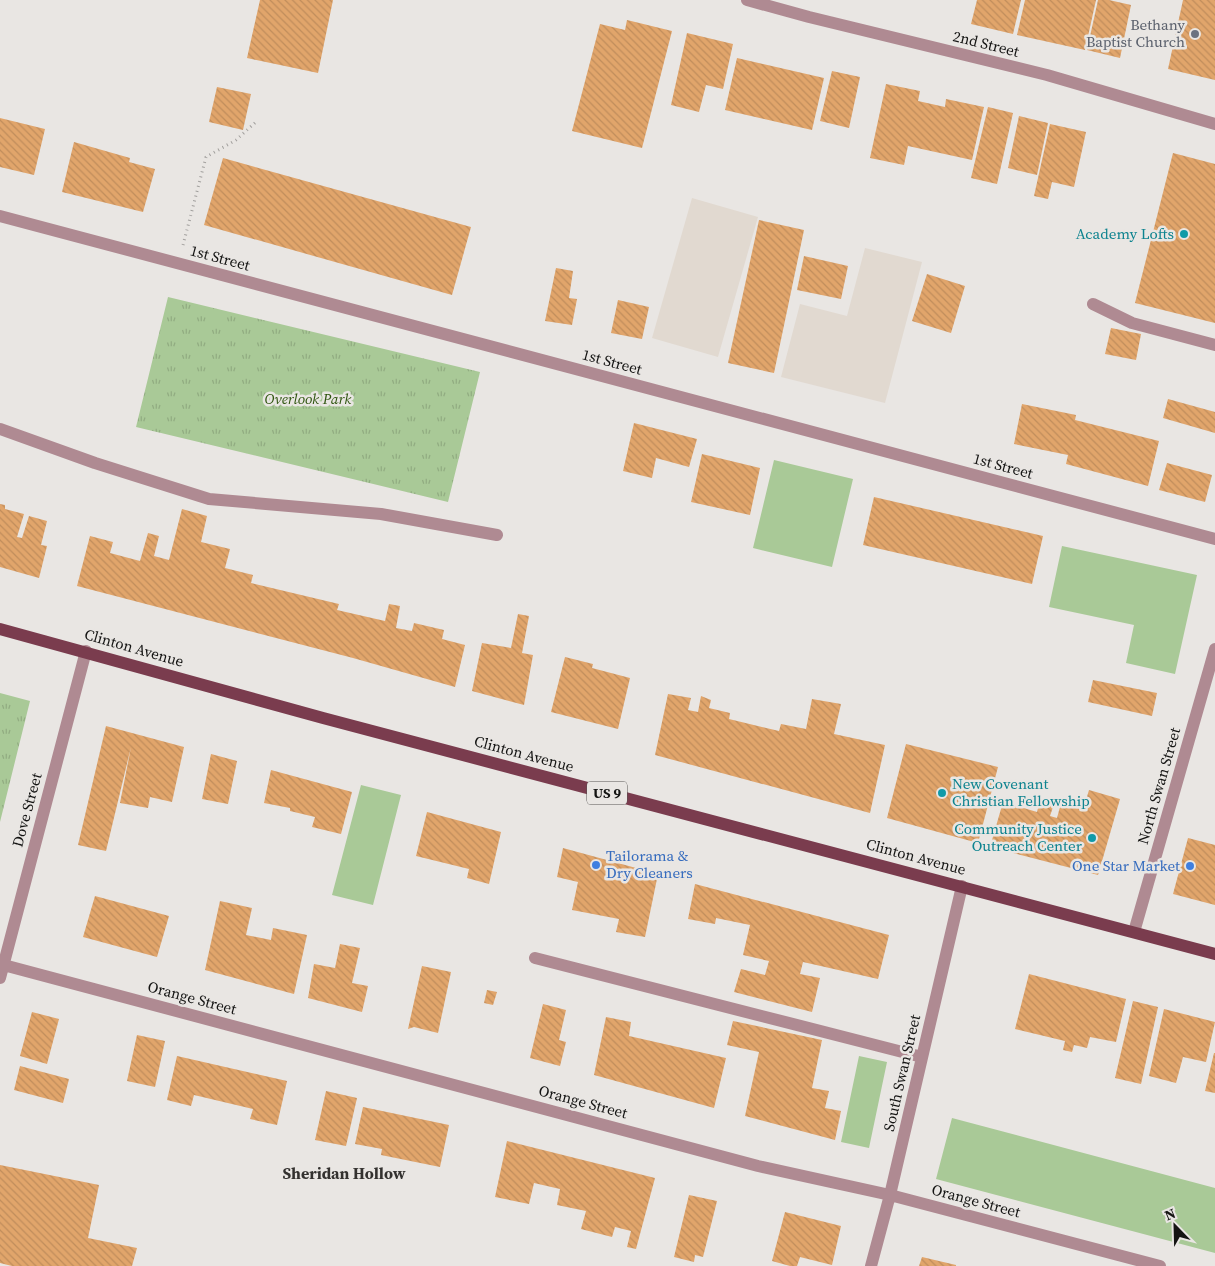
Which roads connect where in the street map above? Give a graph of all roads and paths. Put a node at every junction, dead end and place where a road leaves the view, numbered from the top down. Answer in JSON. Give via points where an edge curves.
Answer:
{"nodes":[{"id":1,"x":747,"y":0,"type":"edge"},
{"id":2,"x":257,"y":121,"type":"dead end"},
{"id":3,"x":1215,"y":124,"type":"edge"},
{"id":4,"x":0,"y":216,"type":"edge"},
{"id":5,"x":178,"y":264,"type":"junction"},
{"id":6,"x":1093,"y":304,"type":"dead end"},
{"id":7,"x":1215,"y":345,"type":"edge"},
{"id":8,"x":0,"y":429,"type":"edge"},
{"id":9,"x":497,"y":535,"type":"dead end"},
{"id":10,"x":1215,"y":539,"type":"edge"},
{"id":11,"x":0,"y":628,"type":"edge"},
{"id":12,"x":1215,"y":649,"type":"edge"},
{"id":13,"x":86,"y":651,"type":"junction"},
{"id":14,"x":962,"y":886,"type":"junction"},
{"id":15,"x":1134,"y":932,"type":"junction"},
{"id":16,"x":1215,"y":954,"type":"edge"},
{"id":17,"x":536,"y":958,"type":"dead end"},
{"id":18,"x":2,"y":964,"type":"edge"},
{"id":19,"x":0,"y":978,"type":"edge"},
{"id":20,"x":922,"y":1057,"type":"junction"},
{"id":21,"x":890,"y":1195,"type":"junction"},
{"id":22,"x":871,"y":1266,"type":"edge"},
{"id":23,"x":1160,"y":1266,"type":"edge"}],
"edges":[{"from":1,"to":3,"type":"street","name":"2nd Street","via":[[1047,76]]},
{"from":2,"to":5,"type":"path","via":[[236,140],[206,157]]},
{"from":4,"to":5,"type":"street","name":"1st Street"},
{"from":5,"to":10,"type":"street","name":"1st Street"},
{"from":6,"to":7,"type":"street","via":[[1132,323]]},
{"from":8,"to":9,"type":"street","via":[[209,499],[381,514]]},
{"from":11,"to":13,"type":"main road","name":"Clinton Avenue","number":"US 9"},
{"from":12,"to":15,"type":"street","name":"North Swan Street"},
{"from":13,"to":14,"type":"main road","name":"Clinton Avenue","number":"US 9","via":[[322,718]]},
{"from":13,"to":18,"type":"street","name":"Dove Street"},
{"from":14,"to":15,"type":"main road","name":"Clinton Avenue","number":"US 9"},
{"from":14,"to":20,"type":"street","name":"South Swan Street"},
{"from":15,"to":16,"type":"main road","name":"Clinton Avenue","number":"US 9"},
{"from":17,"to":20,"type":"street"},
{"from":18,"to":19,"type":"street","name":"Dove Street"},
{"from":18,"to":21,"type":"street","name":"Orange Street","via":[[758,1166]]},
{"from":20,"to":21,"type":"street","name":"South Swan Street"},
{"from":21,"to":22,"type":"street","name":"South Swan Street"},
{"from":21,"to":23,"type":"street","name":"Orange Street"}]}
